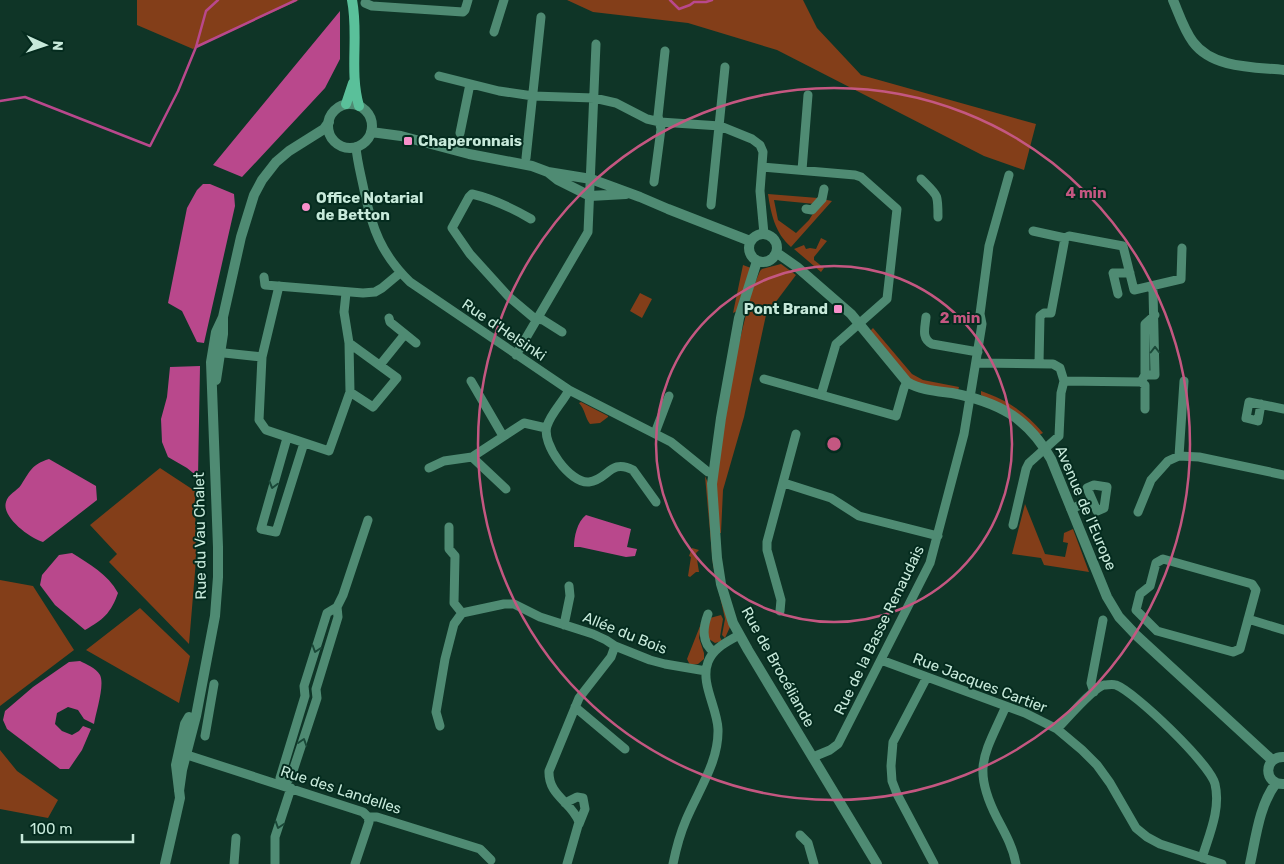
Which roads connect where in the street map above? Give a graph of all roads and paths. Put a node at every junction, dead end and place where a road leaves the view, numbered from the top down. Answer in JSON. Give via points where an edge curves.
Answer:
{"nodes":[{"id":1,"x":468,"y":0,"type":"edge"},
{"id":2,"x":504,"y":0,"type":"edge"},
{"id":3,"x":1173,"y":0,"type":"edge"},
{"id":4,"x":367,"y":2,"type":"edge"},
{"id":5,"x":353,"y":3,"type":"edge"},
{"id":6,"x":542,"y":17,"type":"dead end"},
{"id":7,"x":494,"y":32,"type":"dead end"},
{"id":8,"x":596,"y":44,"type":"dead end"},
{"id":9,"x":665,"y":52,"type":"dead end"},
{"id":10,"x":725,"y":67,"type":"dead end"},
{"id":11,"x":1284,"y":70,"type":"edge"},
{"id":12,"x":439,"y":76,"type":"dead end"},
{"id":13,"x":354,"y":80,"type":"junction"},
{"id":14,"x":470,"y":84,"type":"junction"},
{"id":15,"x":808,"y":95,"type":"dead end"},
{"id":16,"x":534,"y":96,"type":"junction"},
{"id":17,"x":594,"y":98,"type":"junction"},
{"id":18,"x":346,"y":104,"type":"junction"},
{"id":19,"x":359,"y":106,"type":"junction"},
{"id":20,"x":329,"y":122,"type":"junction"},
{"id":21,"x":660,"y":122,"type":"junction"},
{"id":22,"x":720,"y":126,"type":"junction"},
{"id":23,"x":371,"y":132,"type":"junction"},
{"id":24,"x":460,"y":133,"type":"dead end"},
{"id":25,"x":307,"y":139,"type":"junction"},
{"id":26,"x":332,"y":139,"type":"junction"},
{"id":27,"x":356,"y":147,"type":"junction"},
{"id":28,"x":526,"y":158,"type":"dead end"},
{"id":29,"x":762,"y":167,"type":"junction"},
{"id":30,"x":802,"y":170,"type":"junction"},
{"id":31,"x":548,"y":172,"type":"junction"},
{"id":32,"x":1009,"y":175,"type":"dead end"},
{"id":33,"x":591,"y":179,"type":"junction"},
{"id":34,"x":921,"y":179,"type":"dead end"},
{"id":35,"x":654,"y":182,"type":"dead end"},
{"id":36,"x":824,"y":189,"type":"dead end"},
{"id":37,"x":630,"y":194,"type":"junction"},
{"id":38,"x":590,"y":196,"type":"junction"},
{"id":39,"x":711,"y":205,"type":"dead end"},
{"id":40,"x":806,"y":209,"type":"dead end"},
{"id":41,"x":938,"y":217,"type":"dead end"},
{"id":42,"x":531,"y":219,"type":"dead end"},
{"id":43,"x":1033,"y":232,"type":"dead end"},
{"id":44,"x":764,"y":234,"type":"junction"},
{"id":45,"x":1066,"y":238,"type":"junction"},
{"id":46,"x":750,"y":241,"type":"junction"},
{"id":47,"x":1182,"y":248,"type":"dead end"},
{"id":48,"x":777,"y":253,"type":"junction"},
{"id":49,"x":757,"y":261,"type":"junction"},
{"id":50,"x":400,"y":273,"type":"junction"},
{"id":51,"x":1130,"y":273,"type":"junction"},
{"id":52,"x":264,"y":277,"type":"dead end"},
{"id":53,"x":279,"y":286,"type":"junction"},
{"id":54,"x":1150,"y":286,"type":"junction"},
{"id":55,"x":346,"y":293,"type":"junction"},
{"id":56,"x":1118,"y":294,"type":"dead end"},
{"id":57,"x":926,"y":317,"type":"dead end"},
{"id":58,"x":389,"y":318,"type":"dead end"},
{"id":59,"x":538,"y":319,"type":"junction"},
{"id":60,"x":859,"y":323,"type":"junction"},
{"id":61,"x":562,"y":332,"type":"dead end"},
{"id":62,"x":405,"y":334,"type":"junction"},
{"id":63,"x":349,"y":343,"type":"junction"},
{"id":64,"x":416,"y":343,"type":"dead end"},
{"id":65,"x":216,"y":352,"type":"junction"},
{"id":66,"x":978,"y":352,"type":"junction"},
{"id":67,"x":516,"y":355,"type":"junction"},
{"id":68,"x":262,"y":357,"type":"junction"},
{"id":69,"x":976,"y":363,"type":"junction"},
{"id":70,"x":1039,"y":363,"type":"junction"},
{"id":71,"x":380,"y":365,"type":"junction"},
{"id":72,"x":764,"y":379,"type":"dead end"},
{"id":73,"x":1143,"y":379,"type":"junction"},
{"id":74,"x":471,"y":381,"type":"dead end"},
{"id":75,"x":1064,"y":381,"type":"junction"},
{"id":76,"x":1184,"y":381,"type":"dead end"},
{"id":77,"x":907,"y":382,"type":"junction"},
{"id":78,"x":569,"y":390,"type":"junction"},
{"id":79,"x":350,"y":392,"type":"junction"},
{"id":80,"x":822,"y":395,"type":"junction"},
{"id":81,"x":669,"y":396,"type":"dead end"},
{"id":82,"x":970,"y":397,"type":"junction"},
{"id":83,"x":1261,"y":404,"type":"dead end"},
{"id":84,"x":1145,"y":409,"type":"dead end"},
{"id":85,"x":1284,"y":409,"type":"edge"},
{"id":86,"x":546,"y":428,"type":"junction"},
{"id":87,"x":655,"y":433,"type":"junction"},
{"id":88,"x":796,"y":434,"type":"dead end"},
{"id":89,"x":503,"y":436,"type":"junction"},
{"id":90,"x":287,"y":438,"type":"junction"},
{"id":91,"x":304,"y":444,"type":"junction"},
{"id":92,"x":1045,"y":448,"type":"junction"},
{"id":93,"x":1179,"y":456,"type":"junction"},
{"id":94,"x":472,"y":457,"type":"junction"},
{"id":95,"x":429,"y":468,"type":"dead end"},
{"id":96,"x":712,"y":473,"type":"junction"},
{"id":97,"x":1284,"y":475,"type":"edge"},
{"id":98,"x":784,"y":483,"type":"junction"},
{"id":99,"x":506,"y":489,"type":"dead end"},
{"id":100,"x":1092,"y":500,"type":"dead end"},
{"id":101,"x":656,"y":502,"type":"dead end"},
{"id":102,"x":1071,"y":509,"type":"junction"},
{"id":103,"x":1138,"y":512,"type":"dead end"},
{"id":104,"x":368,"y":520,"type":"dead end"},
{"id":105,"x":1013,"y":525,"type":"dead end"},
{"id":106,"x":449,"y":527,"type":"dead end"},
{"id":107,"x":938,"y":536,"type":"junction"},
{"id":108,"x":569,"y":586,"type":"dead end"},
{"id":109,"x":337,"y":607,"type":"junction"},
{"id":110,"x":780,"y":611,"type":"dead end"},
{"id":111,"x":462,"y":613,"type":"junction"},
{"id":112,"x":708,"y":614,"type":"dead end"},
{"id":113,"x":1248,"y":619,"type":"junction"},
{"id":114,"x":1103,"y":620,"type":"dead end"},
{"id":115,"x":564,"y":624,"type":"junction"},
{"id":116,"x":1284,"y":630,"type":"edge"},
{"id":117,"x":739,"y":635,"type":"junction"},
{"id":118,"x":615,"y":646,"type":"junction"},
{"id":119,"x":714,"y":652,"type":"junction"},
{"id":120,"x":881,"y":660,"type":"junction"},
{"id":121,"x":706,"y":671,"type":"junction"},
{"id":122,"x":927,"y":677,"type":"junction"},
{"id":123,"x":214,"y":684,"type":"dead end"},
{"id":124,"x":1094,"y":692,"type":"junction"},
{"id":125,"x":305,"y":696,"type":"junction"},
{"id":126,"x":317,"y":698,"type":"junction"},
{"id":127,"x":198,"y":704,"type":"junction"},
{"id":128,"x":210,"y":705,"type":"junction"},
{"id":129,"x":1006,"y":706,"type":"junction"},
{"id":130,"x":575,"y":707,"type":"junction"},
{"id":131,"x":440,"y":726,"type":"dead end"},
{"id":132,"x":1057,"y":729,"type":"junction"},
{"id":133,"x":205,"y":736,"type":"dead end"},
{"id":134,"x":625,"y":749,"type":"dead end"},
{"id":135,"x":182,"y":753,"type":"junction"},
{"id":136,"x":1284,"y":757,"type":"edge"},
{"id":137,"x":813,"y":758,"type":"junction"},
{"id":138,"x":1272,"y":760,"type":"junction"},
{"id":139,"x":1280,"y":784,"type":"edge"},
{"id":140,"x":287,"y":787,"type":"junction"},
{"id":141,"x":565,"y":803,"type":"junction"},
{"id":142,"x":368,"y":817,"type":"junction"},
{"id":143,"x":579,"y":824,"type":"junction"},
{"id":144,"x":800,"y":835,"type":"dead end"},
{"id":145,"x":236,"y":838,"type":"dead end"},
{"id":146,"x":1202,"y":858,"type":"junction"},
{"id":147,"x":491,"y":860,"type":"dead end"},
{"id":148,"x":165,"y":864,"type":"edge"},
{"id":149,"x":234,"y":864,"type":"edge"},
{"id":150,"x":276,"y":864,"type":"edge"},
{"id":151,"x":355,"y":864,"type":"edge"},
{"id":152,"x":567,"y":864,"type":"edge"},
{"id":153,"x":673,"y":864,"type":"edge"},
{"id":154,"x":814,"y":864,"type":"edge"},
{"id":155,"x":877,"y":864,"type":"edge"},
{"id":156,"x":934,"y":864,"type":"edge"},
{"id":157,"x":1016,"y":864,"type":"edge"},
{"id":158,"x":1222,"y":864,"type":"edge"},
{"id":159,"x":1250,"y":864,"type":"edge"}],
"edges":[{"from":1,"to":4,"type":"street","via":[[463,12],[372,6]]},
{"from":2,"to":7,"type":"street"},
{"from":3,"to":11,"type":"street","via":[[1194,43],[1205,53],[1224,62]]},
{"from":4,"to":5,"type":"street"},
{"from":5,"to":13,"type":"main road"},
{"from":6,"to":16,"type":"street"},
{"from":8,"to":17,"type":"street"},
{"from":9,"to":21,"type":"street"},
{"from":10,"to":22,"type":"street"},
{"from":12,"to":14,"type":"street"},
{"from":13,"to":18,"type":"main road"},
{"from":13,"to":19,"type":"main road"},
{"from":14,"to":16,"type":"street"},
{"from":14,"to":24,"type":"street"},
{"from":15,"to":30,"type":"street"},
{"from":16,"to":17,"type":"street"},
{"from":16,"to":28,"type":"street"},
{"from":17,"to":21,"type":"street","via":[[616,103]]},
{"from":17,"to":33,"type":"street"},
{"from":18,"to":19,"type":"street"},
{"from":18,"to":20,"type":"street","via":[[334,110]]},
{"from":19,"to":23,"type":"street","via":[[370,116]]},
{"from":20,"to":25,"type":"street","name":"Rue du Vau Chalet"},
{"from":20,"to":26,"type":"street"},
{"from":21,"to":22,"type":"street"},
{"from":21,"to":35,"type":"street"},
{"from":22,"to":29,"type":"street","via":[[739,132],[760,145]]},
{"from":22,"to":39,"type":"street"},
{"from":23,"to":27,"type":"street","via":[[363,144]]},
{"from":23,"to":31,"type":"street","via":[[401,136]]},
{"from":25,"to":26,"type":"street"},
{"from":25,"to":65,"type":"street","name":"Rue du Vau Chalet","via":[[276,162],[254,195],[223,317],[216,332]]},
{"from":26,"to":27,"type":"street","via":[[347,148]]},
{"from":27,"to":50,"type":"street","name":"Rue d'Helsinki","via":[[374,233]]},
{"from":29,"to":30,"type":"street"},
{"from":29,"to":44,"type":"street","via":[[760,195]]},
{"from":30,"to":60,"type":"street","via":[[861,177],[897,209],[887,299]]},
{"from":31,"to":33,"type":"street"},
{"from":31,"to":38,"type":"street"},
{"from":32,"to":66,"type":"street","name":"Rue de la Basse Renaudais","via":[[989,246]]},
{"from":33,"to":37,"type":"street"},
{"from":33,"to":38,"type":"street"},
{"from":34,"to":41,"type":"street","via":[[936,194]]},
{"from":36,"to":40,"type":"street","via":[[822,199],[812,210]]},
{"from":37,"to":38,"type":"street"},
{"from":37,"to":46,"type":"street"},
{"from":38,"to":59,"type":"street","via":[[588,232]]},
{"from":42,"to":59,"type":"street","via":[[506,204],[472,194],[452,228],[470,254],[509,297]]},
{"from":43,"to":45,"type":"street"},
{"from":44,"to":46,"type":"street"},
{"from":44,"to":48,"type":"street","via":[[774,239]]},
{"from":45,"to":51,"type":"street","via":[[1123,246]]},
{"from":45,"to":70,"type":"street","via":[[1051,313],[1040,316]]},
{"from":46,"to":49,"type":"street","via":[[750,253]]},
{"from":47,"to":54,"type":"street","via":[[1181,279]]},
{"from":48,"to":49,"type":"street","via":[[766,262]]},
{"from":48,"to":60,"type":"street"},
{"from":49,"to":96,"type":"street","name":"Rue de Brocéliande","via":[[739,318]]},
{"from":50,"to":55,"type":"street","via":[[378,290]]},
{"from":50,"to":67,"type":"street","name":"Rue d'Helsinki"},
{"from":51,"to":54,"type":"street","via":[[1134,290]]},
{"from":51,"to":56,"type":"street","via":[[1113,273]]},
{"from":52,"to":53,"type":"street","via":[[264,285]]},
{"from":53,"to":55,"type":"street"},
{"from":53,"to":68,"type":"street"},
{"from":54,"to":73,"type":"street","via":[[1155,316],[1155,375]]},
{"from":55,"to":63,"type":"street","via":[[344,312]]},
{"from":57,"to":66,"type":"street","via":[[926,341]]},
{"from":58,"to":62,"type":"street"},
{"from":59,"to":61,"type":"street"},
{"from":59,"to":67,"type":"street"},
{"from":60,"to":77,"type":"street"},
{"from":60,"to":80,"type":"street","via":[[836,344]]},
{"from":62,"to":64,"type":"street"},
{"from":62,"to":71,"type":"street"},
{"from":63,"to":71,"type":"street"},
{"from":63,"to":79,"type":"street"},
{"from":65,"to":68,"type":"street"},
{"from":65,"to":127,"type":"street","name":"Rue du Vau Chalet","via":[[211,362],[218,577],[215,616]]},
{"from":66,"to":69,"type":"street","name":"Rue de la Basse Renaudais"},
{"from":67,"to":78,"type":"street","name":"Rue d'Helsinki"},
{"from":68,"to":90,"type":"street","via":[[259,420],[266,430]]},
{"from":69,"to":70,"type":"street"},
{"from":69,"to":82,"type":"street","name":"Rue de la Basse Renaudais"},
{"from":70,"to":75,"type":"street","via":[[1060,368]]},
{"from":71,"to":79,"type":"street","via":[[397,378],[373,407]]},
{"from":72,"to":80,"type":"street"},
{"from":73,"to":75,"type":"street"},
{"from":73,"to":84,"type":"street"},
{"from":74,"to":89,"type":"street"},
{"from":75,"to":92,"type":"street","via":[[1059,436]]},
{"from":76,"to":93,"type":"street"},
{"from":77,"to":80,"type":"street","via":[[896,416]]},
{"from":77,"to":82,"type":"street","name":"Avenue de l'Europe"},
{"from":78,"to":86,"type":"street"},
{"from":78,"to":87,"type":"street","name":"Rue d'Helsinki"},
{"from":79,"to":91,"type":"street","via":[[328,451]]},
{"from":81,"to":87,"type":"street"},
{"from":82,"to":92,"type":"street","name":"Avenue de l'Europe","via":[[1007,411],[1025,424]]},
{"from":82,"to":107,"type":"street","name":"Rue de la Basse Renaudais"},
{"from":83,"to":85,"type":"street"},
{"from":86,"to":89,"type":"street","via":[[524,423]]},
{"from":86,"to":101,"type":"street","via":[[549,446],[574,479],[589,482],[615,467],[628,467]]},
{"from":87,"to":96,"type":"street","name":"Rue d'Helsinki"},
{"from":88,"to":98,"type":"street"},
{"from":89,"to":94,"type":"street"},
{"from":90,"to":91,"type":"street"},
{"from":90,"to":91,"type":"street","one_way":true,"via":[[261,529],[276,532]]},
{"from":92,"to":102,"type":"street","name":"Avenue de l'Europe"},
{"from":92,"to":105,"type":"street","via":[[1026,469]]},
{"from":93,"to":97,"type":"street"},
{"from":93,"to":103,"type":"street","via":[[1168,461],[1151,480]]},
{"from":94,"to":95,"type":"street","via":[[444,461]]},
{"from":94,"to":99,"type":"street"},
{"from":96,"to":117,"type":"street","name":"Rue de Brocéliande","via":[[718,570]]},
{"from":98,"to":107,"type":"street","via":[[831,498],[859,516]]},
{"from":98,"to":110,"type":"street","via":[[767,542],[781,600]]},
{"from":100,"to":102,"type":"street"},
{"from":102,"to":138,"type":"street","name":"Avenue de l'Europe","via":[[1107,597],[1119,617]]},
{"from":104,"to":109,"type":"street"},
{"from":106,"to":111,"type":"street","via":[[448,549],[455,556],[454,603]]},
{"from":107,"to":120,"type":"street","name":"Rue de la Basse Renaudais","via":[[930,564]]},
{"from":108,"to":115,"type":"street","name":"Allée du Bois"},
{"from":109,"to":125,"type":"street","one_way":true,"via":[[328,613],[304,686]]},
{"from":109,"to":126,"type":"street","via":[[338,617],[316,689]]},
{"from":111,"to":115,"type":"street","name":"Allée du Bois","via":[[509,604]]},
{"from":111,"to":131,"type":"street","via":[[454,624],[445,659],[436,712]]},
{"from":112,"to":119,"type":"street","via":[[705,640]]},
{"from":113,"to":113,"type":"street","via":[[1256,590],[1252,584],[1163,559],[1156,562],[1150,586],[1140,594],[1136,610],[1157,631],[1233,652],[1240,648]]},
{"from":113,"to":116,"type":"street"},
{"from":114,"to":124,"type":"street","via":[[1091,683]]},
{"from":115,"to":118,"type":"street","name":"Allée du Bois","via":[[594,634]]},
{"from":117,"to":119,"type":"street"},
{"from":117,"to":137,"type":"street","name":"Rue de Brocéliande"},
{"from":118,"to":121,"type":"street","name":"Allée du Bois","via":[[665,664]]},
{"from":118,"to":130,"type":"street","via":[[611,657]]},
{"from":119,"to":121,"type":"street"},
{"from":120,"to":122,"type":"street","name":"Rue Jacques Cartier"},
{"from":120,"to":137,"type":"street","name":"Rue de la Basse Renaudais","via":[[838,744]]},
{"from":121,"to":153,"type":"street","via":[[716,713],[717,747],[685,821]]},
{"from":122,"to":129,"type":"street","name":"Rue Jacques Cartier"},
{"from":122,"to":156,"type":"street","via":[[893,742],[891,766],[897,794]]},
{"from":123,"to":128,"type":"street"},
{"from":124,"to":132,"type":"street"},
{"from":124,"to":146,"type":"street","via":[[1110,685],[1123,689],[1206,766],[1217,792],[1215,813]]},
{"from":125,"to":126,"type":"street"},
{"from":125,"to":140,"type":"street","via":[[280,778]]},
{"from":140,"to":126,"type":"street","one_way":true},
{"from":127,"to":128,"type":"street"},
{"from":127,"to":135,"type":"street","name":"Rue du Vau Chalet","via":[[186,724]]},
{"from":128,"to":133,"type":"street"},
{"from":129,"to":132,"type":"street","name":"Rue Jacques Cartier"},
{"from":129,"to":157,"type":"street","via":[[985,753],[982,775],[986,796],[1010,843]]},
{"from":130,"to":134,"type":"street"},
{"from":130,"to":141,"type":"street","via":[[549,771],[552,788]]},
{"from":132,"to":146,"type":"street","name":"Rue Jacques Cartier","via":[[1097,765],[1136,828],[1160,844]]},
{"from":135,"to":140,"type":"street","name":"Rue des Landelles"},
{"from":135,"to":148,"type":"street","name":"Rue du Vau Chalet","via":[[176,766],[178,808]]},
{"from":136,"to":138,"type":"street"},
{"from":137,"to":155,"type":"street","name":"Rue de Brocéliande"},
{"from":138,"to":139,"type":"street","via":[[1269,777]]},
{"from":139,"to":159,"type":"street","via":[[1269,793],[1264,803]]},
{"from":140,"to":142,"type":"street","name":"Rue des Landelles","via":[[363,812]]},
{"from":140,"to":150,"type":"street","one_way":true,"via":[[276,837]]},
{"from":141,"to":143,"type":"street"},
{"from":141,"to":143,"type":"street","via":[[577,797],[583,798],[585,809]]},
{"from":142,"to":147,"type":"street","name":"Rue des Landelles","via":[[375,816],[480,849]]},
{"from":142,"to":151,"type":"street"},
{"from":143,"to":152,"type":"street"},
{"from":144,"to":154,"type":"street","via":[[811,848]]},
{"from":145,"to":149,"type":"street"},
{"from":146,"to":158,"type":"street","name":"Rue Jacques Cartier"}]}
